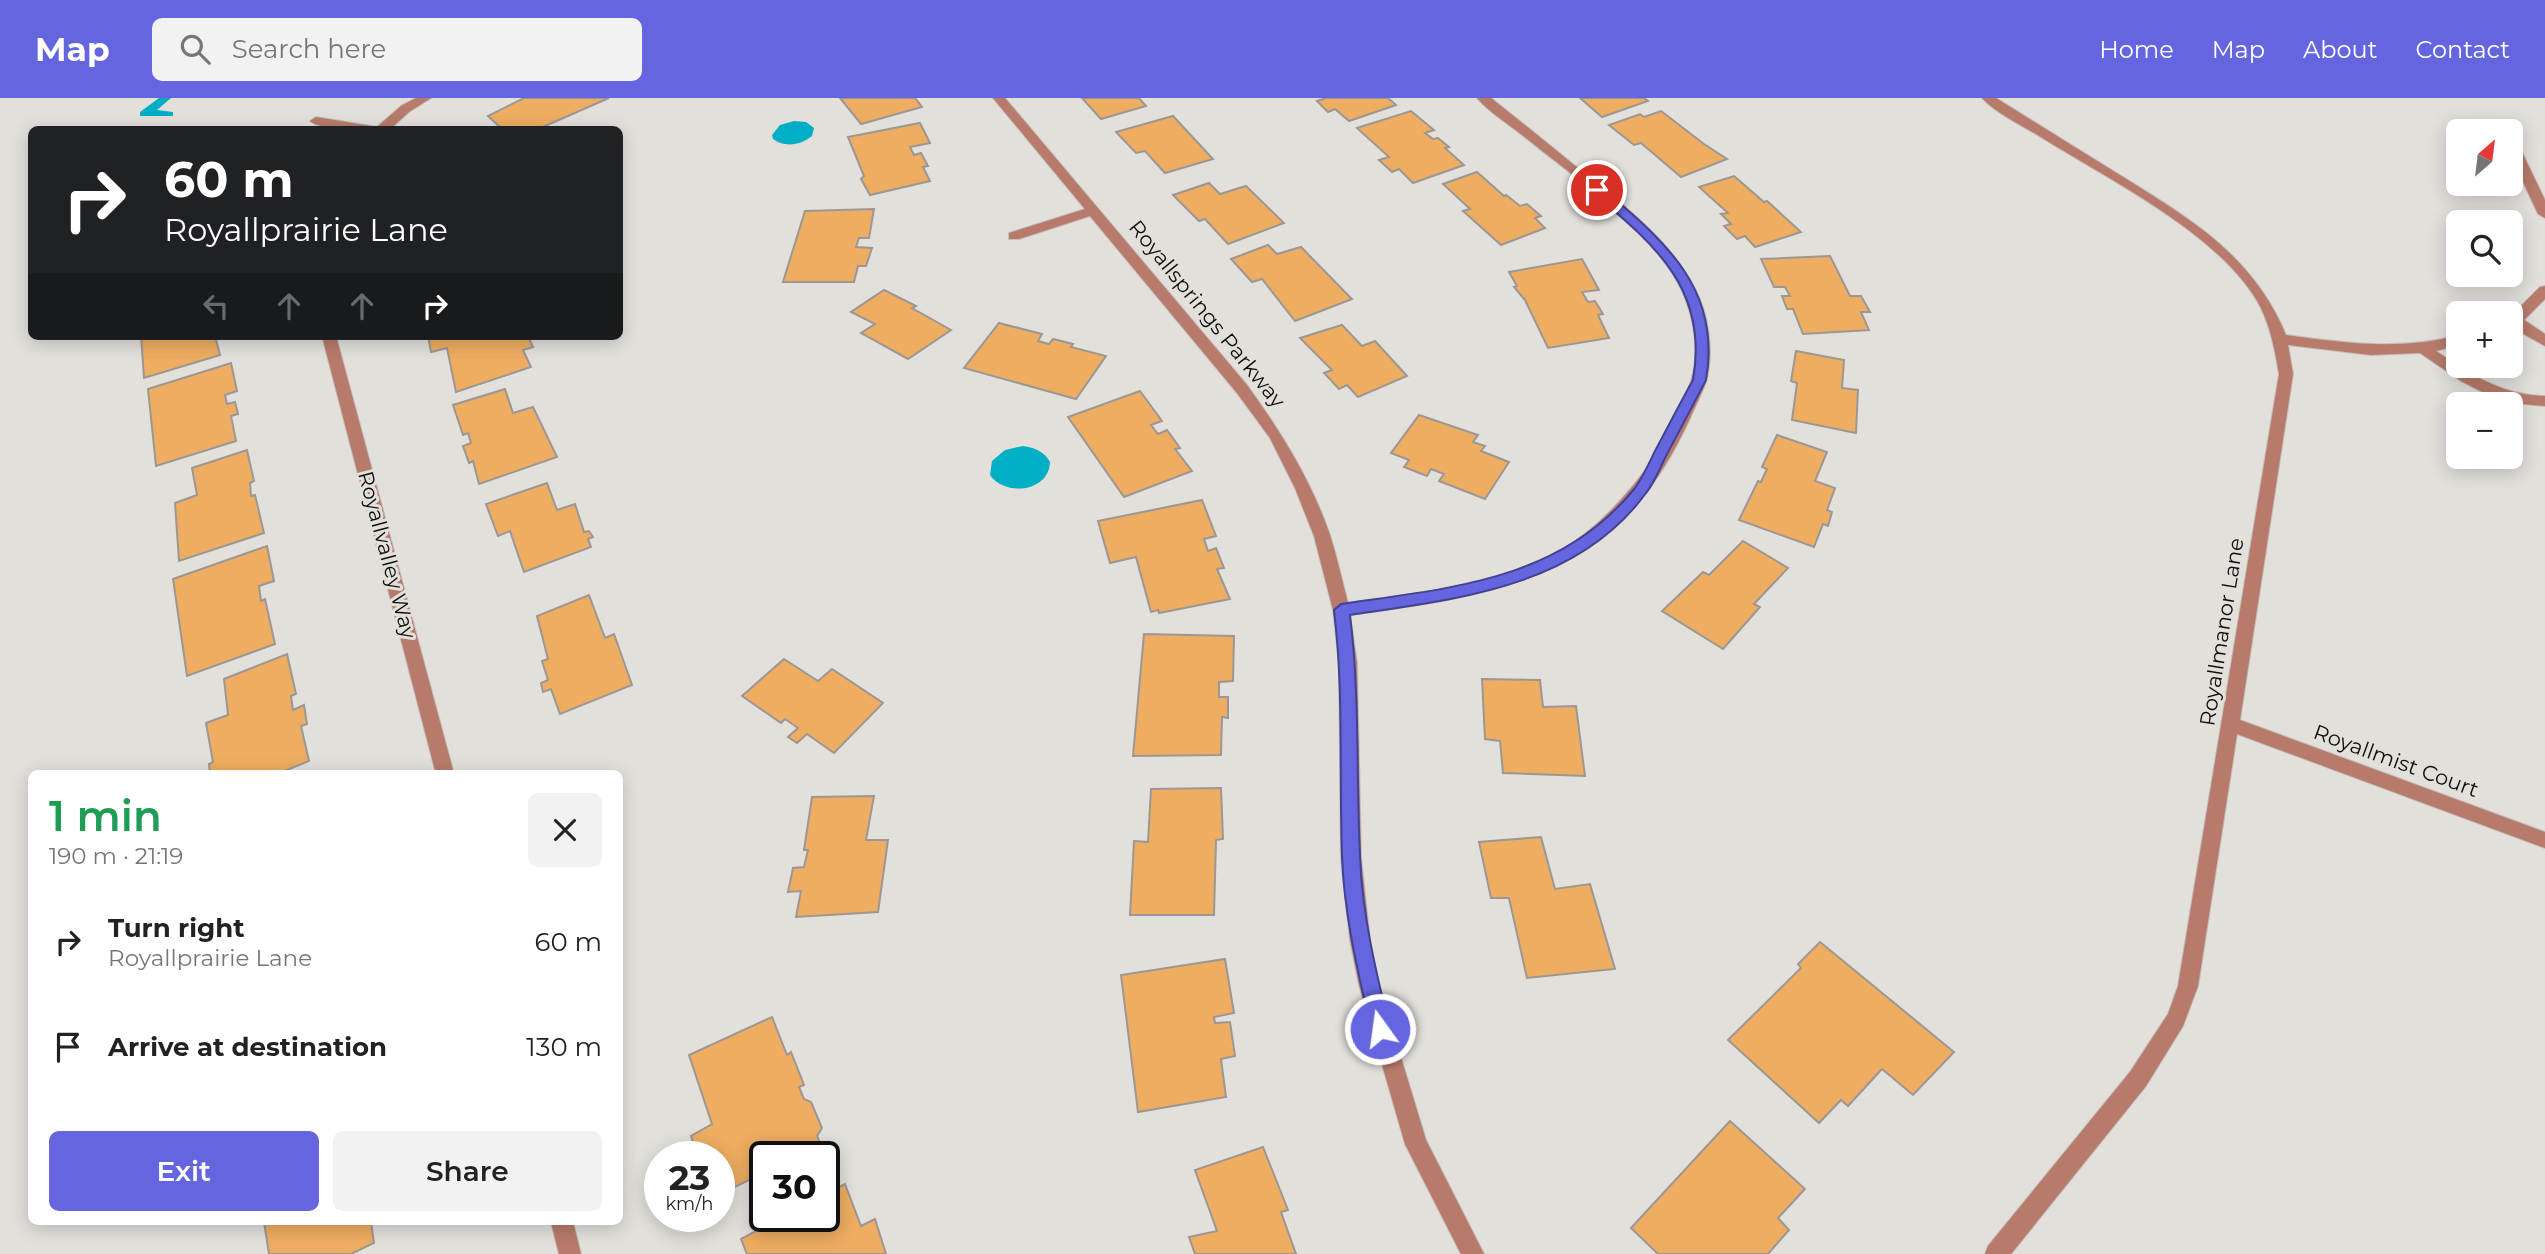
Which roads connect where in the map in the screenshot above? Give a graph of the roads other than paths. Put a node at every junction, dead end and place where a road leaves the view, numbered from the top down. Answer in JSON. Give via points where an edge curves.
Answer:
{"nodes":[{"id":1,"x":425,"y":98,"type":"edge"},
{"id":2,"x":999,"y":98,"type":"edge"},
{"id":3,"x":1483,"y":98,"type":"edge"},
{"id":4,"x":1988,"y":98,"type":"edge"},
{"id":5,"x":316,"y":121,"type":"dead end"},
{"id":6,"x":348,"y":126,"type":"edge"},
{"id":7,"x":386,"y":126,"type":"edge"},
{"id":8,"x":2524,"y":170,"type":"edge"},
{"id":9,"x":1093,"y":211,"type":"junction"},
{"id":10,"x":2545,"y":214,"type":"edge"},
{"id":11,"x":1014,"y":236,"type":"dead end"},
{"id":12,"x":2545,"y":290,"type":"edge"},
{"id":13,"x":2523,"y":315,"type":"edge"},
{"id":14,"x":2523,"y":327,"type":"edge"},
{"id":15,"x":2282,"y":339,"type":"junction"},
{"id":16,"x":330,"y":340,"type":"edge"},
{"id":17,"x":2545,"y":341,"type":"edge"},
{"id":18,"x":2446,"y":343,"type":"edge"},
{"id":19,"x":2424,"y":349,"type":"junction"},
{"id":20,"x":2545,"y":401,"type":"edge"},
{"id":21,"x":1341,"y":610,"type":"junction"},
{"id":22,"x":2231,"y":724,"type":"junction"},
{"id":23,"x":444,"y":770,"type":"edge"},
{"id":24,"x":2545,"y":839,"type":"edge"},
{"id":25,"x":563,"y":1225,"type":"edge"},
{"id":26,"x":570,"y":1254,"type":"edge"},
{"id":27,"x":1473,"y":1254,"type":"edge"},
{"id":28,"x":1996,"y":1254,"type":"edge"}],
"edges":[{"from":1,"to":7,"type":"street"},
{"from":2,"to":9,"type":"street","name":"Royallsprings Parkway"},
{"from":3,"to":21,"type":"street","via":[[1649,234],[1677,267],[1702,322],[1699,380],[1642,489],[1586,543],[1502,582]]},
{"from":4,"to":15,"type":"street","name":"Royallmanor Lane","via":[[2208,238],[2259,293]]},
{"from":5,"to":6,"type":"street"},
{"from":8,"to":10,"type":"street"},
{"from":9,"to":11,"type":"street"},
{"from":9,"to":21,"type":"street","name":"Royallsprings Parkway","via":[[1232,376],[1276,436],[1322,536]]},
{"from":12,"to":13,"type":"street"},
{"from":14,"to":17,"type":"street"},
{"from":15,"to":19,"type":"street","via":[[2368,351]]},
{"from":15,"to":22,"type":"street","name":"Royallmanor Lane","via":[[2284,393]]},
{"from":16,"to":23,"type":"street","name":"Royallvalley Way"},
{"from":18,"to":19,"type":"street"},
{"from":19,"to":20,"type":"street","via":[[2493,393]]},
{"from":21,"to":27,"type":"street","name":"Royallsprings Parkway","via":[[1348,663],[1351,858],[1360,940],[1380,1029],[1416,1144]]},
{"from":22,"to":24,"type":"street","name":"Royallmist Court"},
{"from":22,"to":28,"type":"street","name":"Royallmanor Lane","via":[[2195,952],[2176,1019],[2138,1079]]},
{"from":25,"to":26,"type":"street"}]}
